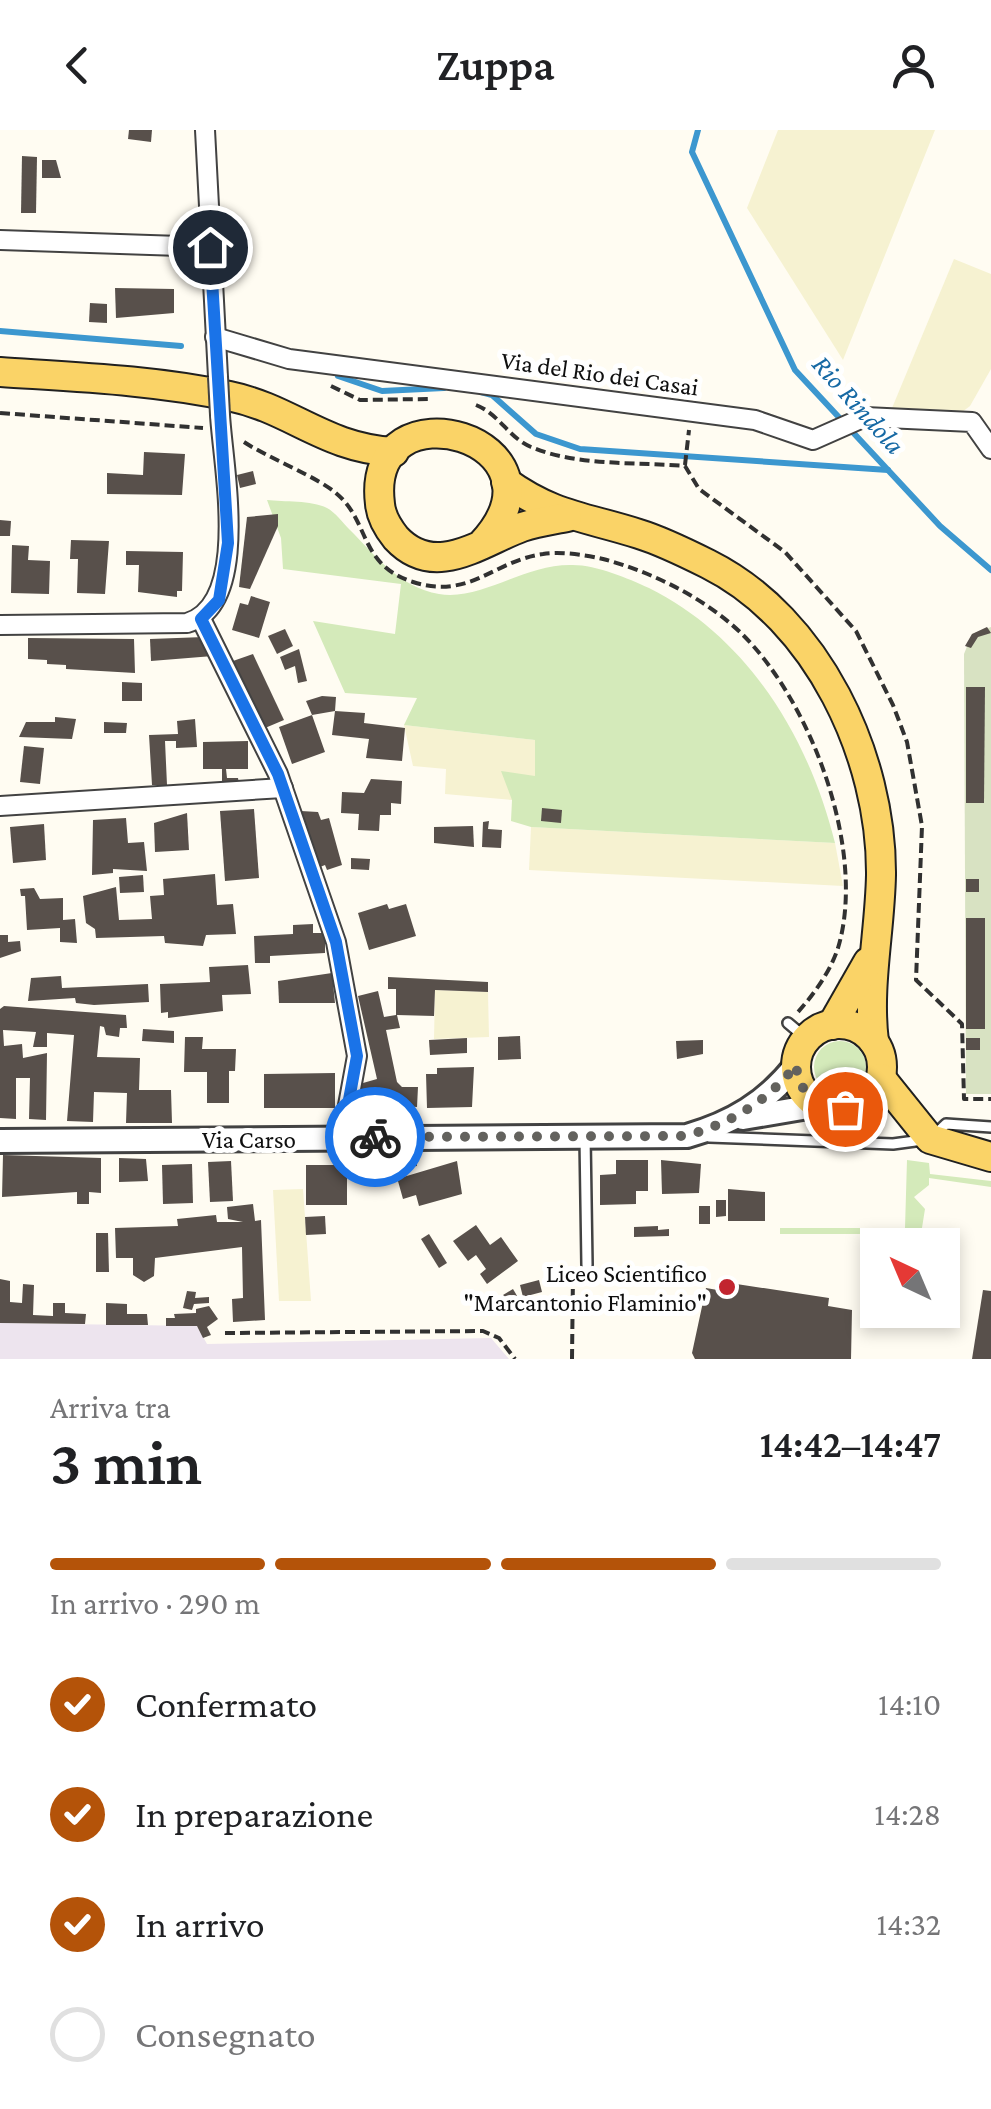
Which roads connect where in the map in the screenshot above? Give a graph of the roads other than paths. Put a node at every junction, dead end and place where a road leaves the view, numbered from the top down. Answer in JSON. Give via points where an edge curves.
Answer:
{"nodes":[{"id":1,"x":206,"y":130,"type":"edge"},
{"id":2,"x":0,"y":240,"type":"edge"},
{"id":3,"x":210,"y":247,"type":"junction"},
{"id":4,"x":216,"y":337,"type":"junction"},
{"id":5,"x":0,"y":372,"type":"edge"},
{"id":6,"x":338,"y":444,"type":"junction"},
{"id":7,"x":991,"y":449,"type":"edge"},
{"id":8,"x":394,"y":452,"type":"junction"},
{"id":9,"x":506,"y":482,"type":"junction"},
{"id":10,"x":379,"y":488,"type":"junction"},
{"id":11,"x":567,"y":517,"type":"junction"},
{"id":12,"x":482,"y":545,"type":"junction"},
{"id":13,"x":201,"y":619,"type":"junction"},
{"id":14,"x":0,"y":625,"type":"edge"},
{"id":15,"x":282,"y":788,"type":"junction"},
{"id":16,"x":0,"y":806,"type":"edge"},
{"id":17,"x":874,"y":946,"type":"junction"},
{"id":18,"x":832,"y":1024,"type":"junction"},
{"id":19,"x":874,"y":1042,"type":"junction"},
{"id":20,"x":797,"y":1043,"type":"junction"},
{"id":21,"x":880,"y":1078,"type":"junction"},
{"id":22,"x":820,"y":1105,"type":"junction"},
{"id":23,"x":853,"y":1108,"type":"junction"},
{"id":24,"x":735,"y":1120,"type":"junction"},
{"id":25,"x":991,"y":1127,"type":"edge"},
{"id":26,"x":585,"y":1135,"type":"junction"},
{"id":27,"x":926,"y":1135,"type":"junction"},
{"id":28,"x":686,"y":1136,"type":"junction"},
{"id":29,"x":342,"y":1138,"type":"junction"},
{"id":30,"x":0,"y":1141,"type":"edge"},
{"id":31,"x":991,"y":1157,"type":"edge"},
{"id":32,"x":587,"y":1264,"type":"dead end"}],
"edges":[{"from":1,"to":3,"type":"street"},
{"from":2,"to":3,"type":"street"},
{"from":3,"to":4,"type":"street"},
{"from":4,"to":7,"type":"street","name":"Via del Rio dei Casai","via":[[289,359],[755,420],[812,440],[853,421],[890,415],[972,422]]},
{"from":4,"to":13,"type":"street","bridge":true,"via":[[227,566],[219,600]]},
{"from":5,"to":6,"type":"main road","via":[[231,396]]},
{"from":6,"to":8,"type":"main road"},
{"from":6,"to":10,"type":"main road"},
{"from":8,"to":9,"type":"main road","via":[[411,439],[452,431],[489,450]]},
{"from":8,"to":10,"type":"main road"},
{"from":9,"to":11,"type":"main road"},
{"from":9,"to":12,"type":"main road","via":[[504,510]]},
{"from":10,"to":12,"type":"main road","via":[[388,528],[420,555],[452,557]]},
{"from":11,"to":12,"type":"main road"},
{"from":11,"to":17,"type":"main road","via":[[640,534],[712,566],[772,611],[810,657],[843,710],[868,775],[881,870]]},
{"from":13,"to":14,"type":"street"},
{"from":13,"to":15,"type":"street"},
{"from":15,"to":16,"type":"street"},
{"from":15,"to":29,"type":"street","via":[[346,986],[357,1056]]},
{"from":17,"to":18,"type":"main road"},
{"from":17,"to":19,"type":"main road"},
{"from":18,"to":19,"type":"main road","via":[[857,1028]]},
{"from":18,"to":20,"type":"main road","name":"Via Carso"},
{"from":19,"to":21,"type":"main road"},
{"from":20,"to":22,"type":"main road","via":[[801,1087]]},
{"from":20,"to":24,"type":"street","name":"Via Carso","via":[[774,1091]]},
{"from":21,"to":23,"type":"main road","via":[[872,1095]]},
{"from":21,"to":27,"type":"main road"},
{"from":22,"to":23,"type":"main road","name":"Via Carso"},
{"from":22,"to":24,"type":"street","name":"Via Carso"},
{"from":23,"to":27,"type":"main road","name":"Via Carso"},
{"from":24,"to":28,"type":"street","name":"Via Carso"},
{"from":25,"to":27,"type":"lane","via":[[946,1124]]},
{"from":26,"to":28,"type":"street","name":"Via Carso"},
{"from":26,"to":29,"type":"street","name":"Via Carso"},
{"from":26,"to":32,"type":"lane"},
{"from":27,"to":28,"type":"lane","via":[[893,1144]]},
{"from":27,"to":31,"type":"main road","name":"Via Carso"},
{"from":29,"to":30,"type":"street","name":"Via Carso"}]}
